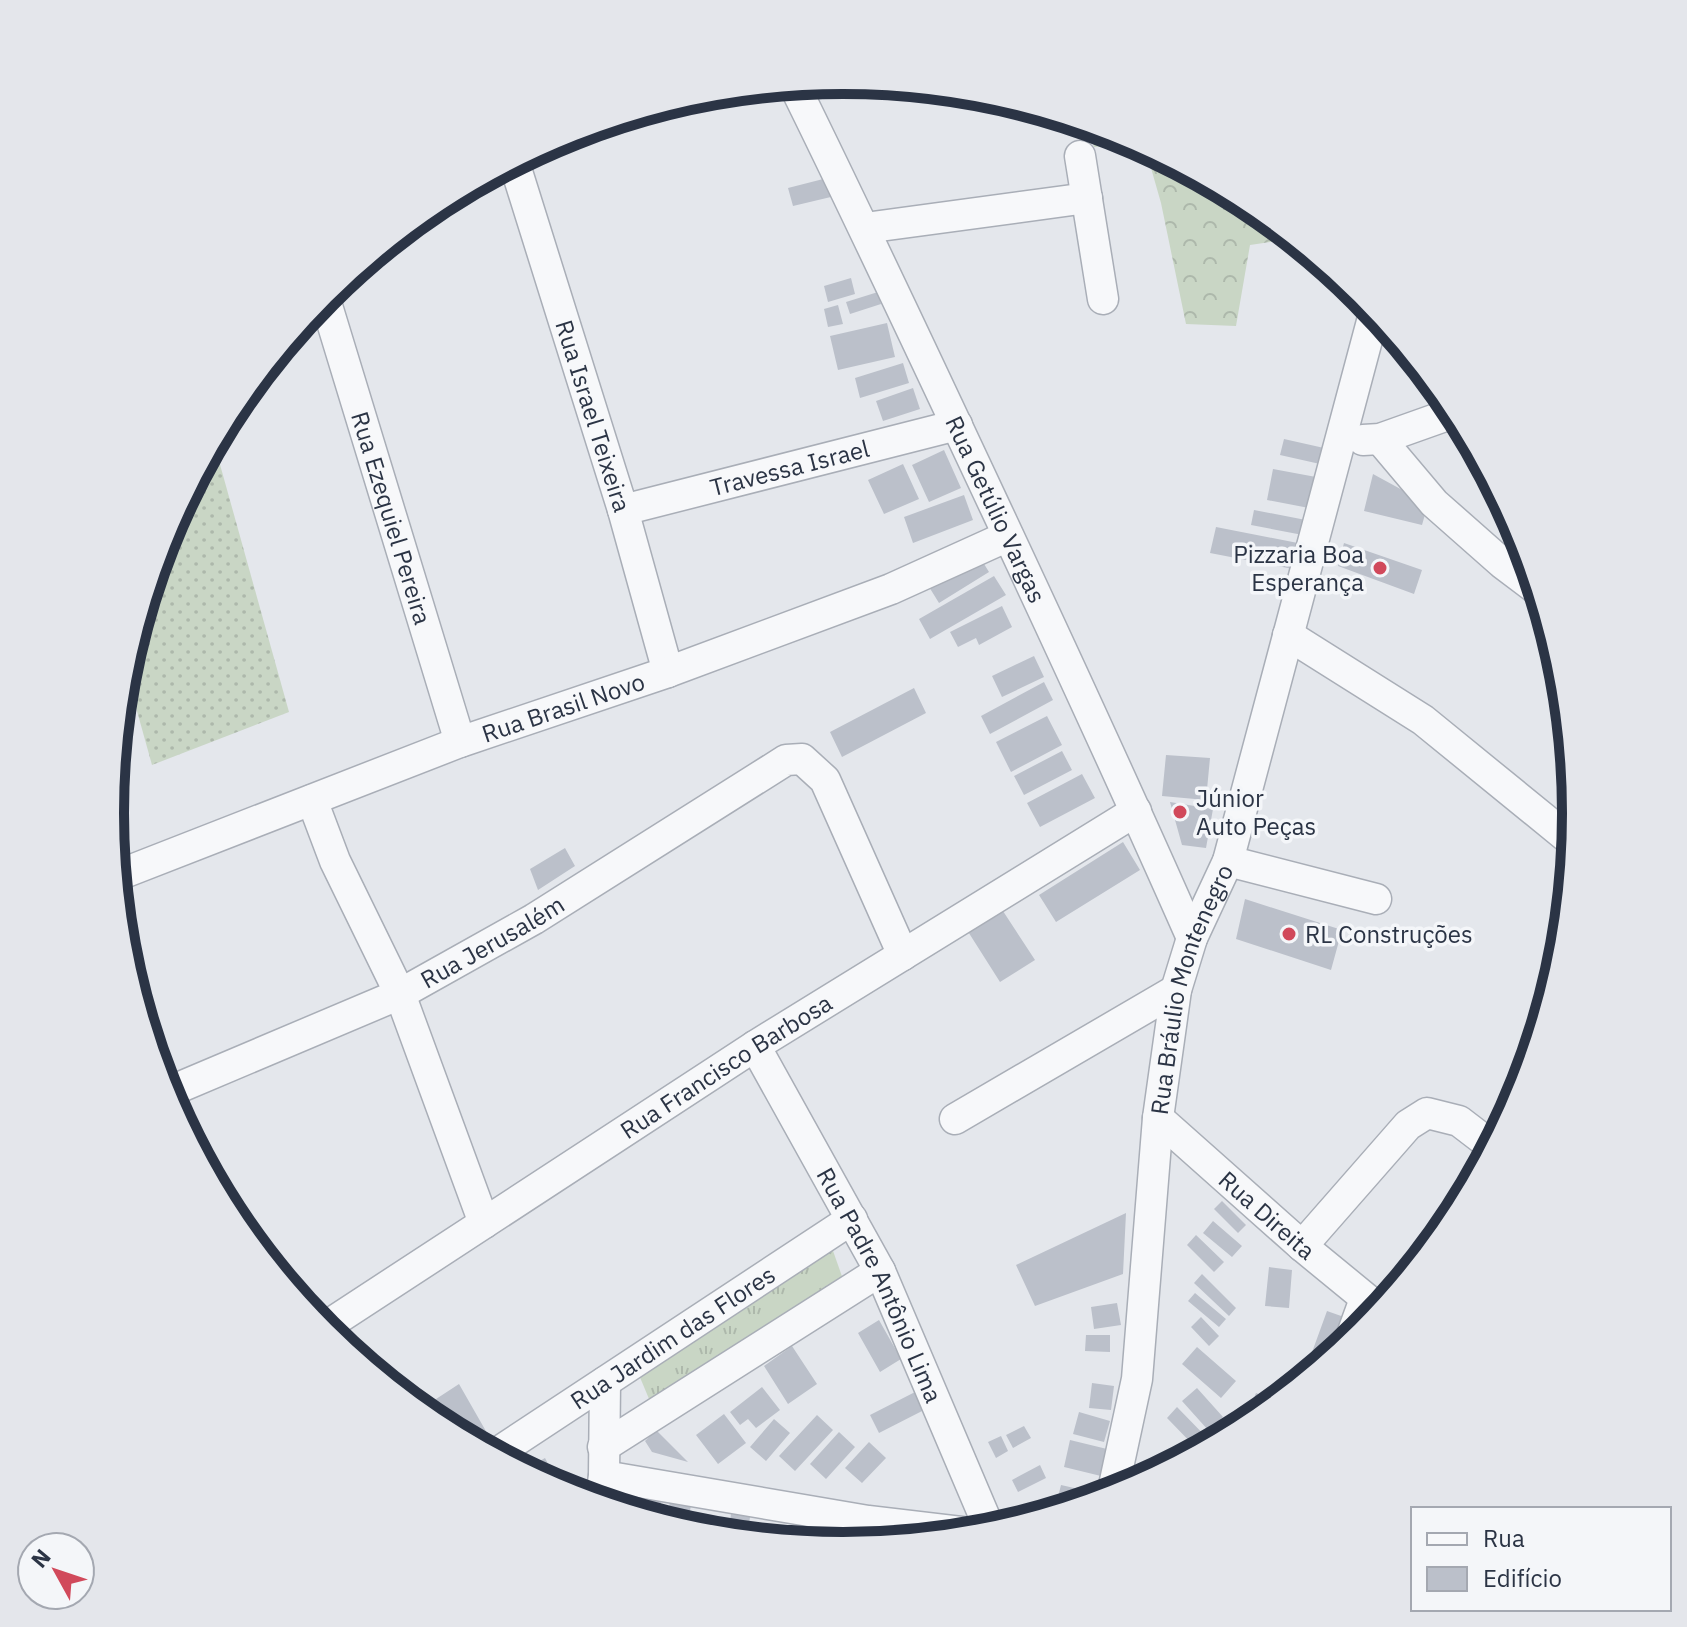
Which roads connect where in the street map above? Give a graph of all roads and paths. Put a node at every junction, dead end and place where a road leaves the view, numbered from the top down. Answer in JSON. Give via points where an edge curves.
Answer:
{"nodes":[{"id":1,"x":799,"y":96,"type":"edge"},
{"id":2,"x":1080,"y":156,"type":"dead end"},
{"id":3,"x":517,"y":172,"type":"edge"},
{"id":4,"x":1087,"y":198,"type":"junction"},
{"id":5,"x":865,"y":228,"type":"junction"},
{"id":6,"x":1103,"y":299,"type":"dead end"},
{"id":7,"x":329,"y":312,"type":"edge"},
{"id":8,"x":1371,"y":325,"type":"edge"},
{"id":9,"x":1444,"y":416,"type":"edge"},
{"id":10,"x":957,"y":425,"type":"junction"},
{"id":11,"x":1380,"y":439,"type":"junction"},
{"id":12,"x":1339,"y":441,"type":"junction"},
{"id":13,"x":623,"y":510,"type":"junction"},
{"id":14,"x":1008,"y":536,"type":"junction"},
{"id":15,"x":1524,"y":580,"type":"edge"},
{"id":16,"x":1288,"y":635,"type":"junction"},
{"id":17,"x":668,"y":672,"type":"junction"},
{"id":18,"x":460,"y":742,"type":"junction"},
{"id":19,"x":312,"y":800,"type":"junction"},
{"id":20,"x":1136,"y":811,"type":"junction"},
{"id":21,"x":1562,"y":833,"type":"edge"},
{"id":22,"x":1228,"y":861,"type":"junction"},
{"id":23,"x":127,"y":872,"type":"edge"},
{"id":24,"x":1376,"y":899,"type":"dead end"},
{"id":25,"x":1192,"y":938,"type":"junction"},
{"id":26,"x":903,"y":955,"type":"junction"},
{"id":27,"x":1176,"y":990,"type":"junction"},
{"id":28,"x":400,"y":994,"type":"junction"},
{"id":29,"x":755,"y":1046,"type":"junction"},
{"id":30,"x":179,"y":1088,"type":"edge"},
{"id":31,"x":1158,"y":1118,"type":"junction"},
{"id":32,"x":955,"y":1119,"type":"dead end"},
{"id":33,"x":1484,"y":1140,"type":"edge"},
{"id":34,"x":852,"y":1219,"type":"junction"},
{"id":35,"x":484,"y":1223,"type":"junction"},
{"id":36,"x":1302,"y":1246,"type":"junction"},
{"id":37,"x":880,"y":1271,"type":"junction"},
{"id":38,"x":1370,"y":1303,"type":"edge"},
{"id":39,"x":334,"y":1321,"type":"edge"},
{"id":40,"x":605,"y":1382,"type":"junction"},
{"id":41,"x":505,"y":1448,"type":"edge"},
{"id":42,"x":602,"y":1475,"type":"edge"},
{"id":43,"x":1115,"y":1479,"type":"edge"},
{"id":44,"x":985,"y":1519,"type":"edge"},
{"id":45,"x":862,"y":1532,"type":"edge"}],
"edges":[{"from":1,"to":5,"type":"street","name":"Rua Getúlio Vargas"},
{"from":2,"to":4,"type":"street"},
{"from":3,"to":13,"type":"street","name":"Rua Israel Teixeira"},
{"from":4,"to":5,"type":"street"},
{"from":4,"to":6,"type":"street"},
{"from":5,"to":10,"type":"street","name":"Rua Getúlio Vargas"},
{"from":7,"to":18,"type":"street","name":"Rua Ezequiel Pereira"},
{"from":8,"to":12,"type":"street","name":"Rua Bráulio Montenegro"},
{"from":9,"to":11,"type":"street"},
{"from":10,"to":13,"type":"street","name":"Travessa Israel"},
{"from":10,"to":14,"type":"street","name":"Rua Getúlio Vargas"},
{"from":11,"to":12,"type":"street"},
{"from":11,"to":15,"type":"street","via":[[1434,503]]},
{"from":12,"to":16,"type":"street","name":"Rua Bráulio Montenegro"},
{"from":13,"to":17,"type":"street","name":"Rua Israel Teixeira"},
{"from":14,"to":17,"type":"street","name":"Rua Brasil Novo","via":[[891,589]]},
{"from":14,"to":20,"type":"street","name":"Rua Getúlio Vargas"},
{"from":16,"to":21,"type":"street","via":[[1423,720]]},
{"from":16,"to":22,"type":"street","name":"Rua Bráulio Montenegro"},
{"from":17,"to":18,"type":"street","name":"Rua Brasil Novo"},
{"from":18,"to":19,"type":"street","name":"Rua Brasil Novo"},
{"from":19,"to":23,"type":"street","name":"Rua Brasil Novo"},
{"from":19,"to":28,"type":"street","via":[[335,861]]},
{"from":20,"to":25,"type":"street","name":"Rua Getúlio Vargas"},
{"from":20,"to":26,"type":"street","name":"Rua Francisco Barbosa"},
{"from":22,"to":24,"type":"street"},
{"from":22,"to":25,"type":"street","name":"Rua Bráulio Montenegro"},
{"from":25,"to":27,"type":"street","name":"Rua Bráulio Montenegro"},
{"from":26,"to":28,"type":"street","name":"Rua Jerusalém","via":[[825,780],[802,759],[786,760],[534,919]]},
{"from":26,"to":29,"type":"street","name":"Rua Francisco Barbosa"},
{"from":27,"to":31,"type":"street","name":"Rua Bráulio Montenegro"},
{"from":27,"to":32,"type":"street"},
{"from":28,"to":30,"type":"street","name":"Rua Jerusalém"},
{"from":28,"to":35,"type":"street"},
{"from":29,"to":34,"type":"street","name":"Rua Padre Antônio Lima"},
{"from":29,"to":35,"type":"street","name":"Rua Francisco Barbosa"},
{"from":31,"to":36,"type":"street","name":"Rua Direita"},
{"from":31,"to":43,"type":"street","name":"Rua Bráulio Montenegro","via":[[1137,1379]]},
{"from":33,"to":36,"type":"street","via":[[1459,1121],[1427,1113],[1408,1125]]},
{"from":34,"to":37,"type":"street","name":"Rua Padre Antônio Lima"},
{"from":34,"to":40,"type":"street","name":"Rua Jardim das Flores"},
{"from":35,"to":39,"type":"street","name":"Rua Francisco Barbosa"},
{"from":36,"to":38,"type":"street","name":"Rua Direita"},
{"from":37,"to":42,"type":"street"},
{"from":37,"to":44,"type":"street","name":"Rua Padre Antônio Lima"},
{"from":40,"to":41,"type":"street","name":"Rua Jardim das Flores"},
{"from":40,"to":42,"type":"street"},
{"from":42,"to":45,"type":"street"}]}
